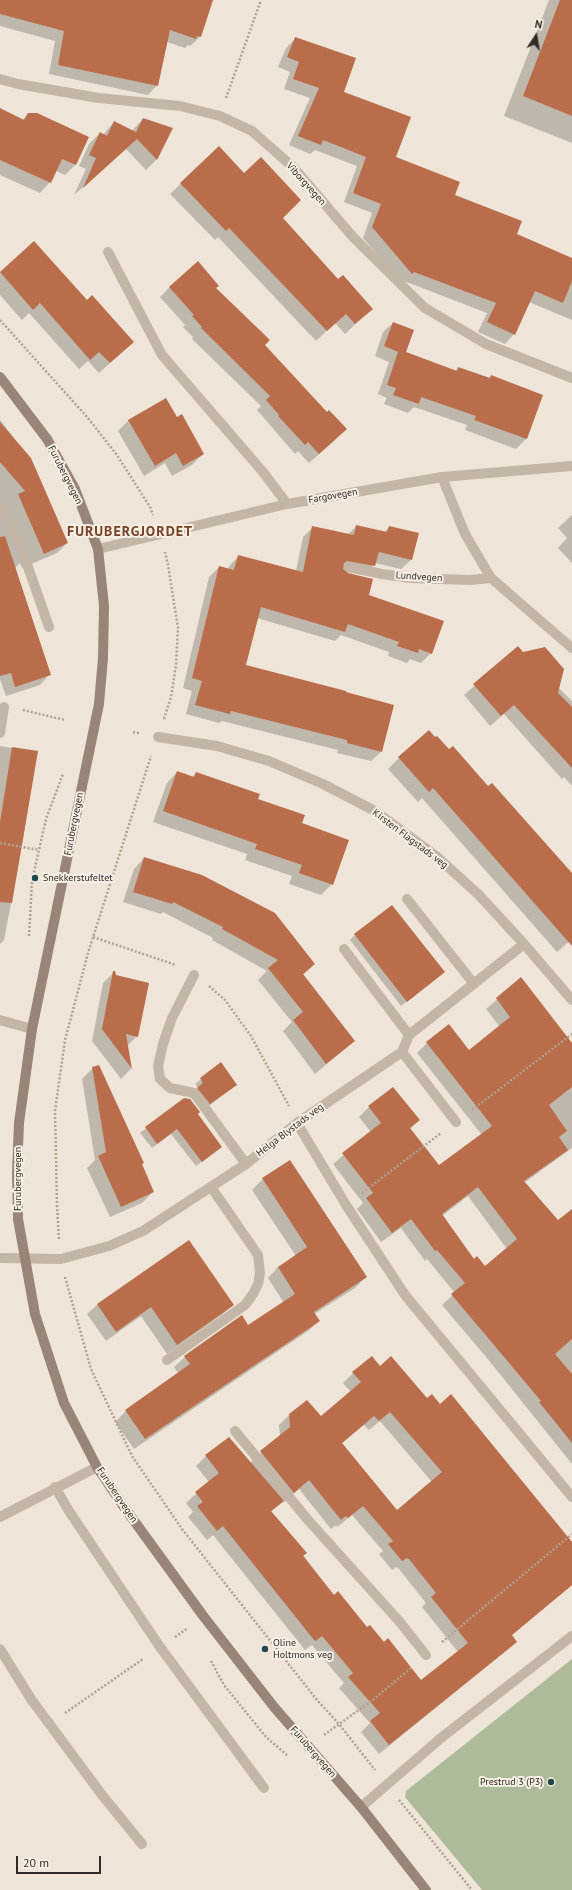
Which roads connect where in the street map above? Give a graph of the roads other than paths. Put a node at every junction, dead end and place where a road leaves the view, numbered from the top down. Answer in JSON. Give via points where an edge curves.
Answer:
{"nodes":[{"id":1,"x":0,"y":79,"type":"edge"},
{"id":2,"x":108,"y":252,"type":"dead end"},
{"id":3,"x":0,"y":377,"type":"edge"},
{"id":4,"x":572,"y":378,"type":"edge"},
{"id":5,"x":572,"y":466,"type":"edge"},
{"id":6,"x":442,"y":477,"type":"junction"},
{"id":7,"x":287,"y":504,"type":"junction"},
{"id":8,"x":0,"y":506,"type":"edge"},
{"id":9,"x":98,"y":549,"type":"junction"},
{"id":10,"x":349,"y":567,"type":"dead end"},
{"id":11,"x":491,"y":578,"type":"junction"},
{"id":12,"x":49,"y":627,"type":"dead end"},
{"id":13,"x":572,"y":648,"type":"edge"},
{"id":14,"x":4,"y":707,"type":"road end"},
{"id":15,"x":0,"y":732,"type":"edge"},
{"id":16,"x":158,"y":737,"type":"road end"},
{"id":17,"x":407,"y":899,"type":"dead end"},
{"id":18,"x":524,"y":944,"type":"junction"},
{"id":19,"x":344,"y":949,"type":"dead end"},
{"id":20,"x":194,"y":975,"type":"road end"},
{"id":21,"x":474,"y":984,"type":"junction"},
{"id":22,"x":572,"y":1000,"type":"edge"},
{"id":23,"x":0,"y":1020,"type":"edge"},
{"id":24,"x":32,"y":1029,"type":"junction"},
{"id":25,"x":409,"y":1035,"type":"junction"},
{"id":26,"x":402,"y":1052,"type":"junction"},
{"id":27,"x":297,"y":1122,"type":"junction"},
{"id":28,"x":456,"y":1122,"type":"dead end"},
{"id":29,"x":246,"y":1164,"type":"junction"},
{"id":30,"x":211,"y":1187,"type":"junction"},
{"id":31,"x":0,"y":1258,"type":"edge"},
{"id":32,"x":25,"y":1260,"type":"junction"},
{"id":33,"x":167,"y":1360,"type":"dead end"},
{"id":34,"x":235,"y":1431,"type":"dead end"},
{"id":35,"x":97,"y":1467,"type":"junction"},
{"id":36,"x":56,"y":1487,"type":"junction"},
{"id":37,"x":572,"y":1497,"type":"edge"},
{"id":38,"x":0,"y":1517,"type":"edge"},
{"id":39,"x":572,"y":1636,"type":"edge"},
{"id":40,"x":0,"y":1649,"type":"edge"},
{"id":41,"x":426,"y":1655,"type":"dead end"},
{"id":42,"x":264,"y":1788,"type":"dead end"},
{"id":43,"x":361,"y":1807,"type":"junction"},
{"id":44,"x":142,"y":1844,"type":"dead end"},
{"id":45,"x":426,"y":1890,"type":"edge"}],
"edges":[{"from":1,"to":4,"type":"street","name":"Viborgvegen","via":[[99,98],[180,106],[220,116],[252,131],[294,168],[353,237],[425,308],[486,344]]},
{"from":2,"to":7,"type":"street","via":[[162,355],[263,472]]},
{"from":3,"to":9,"type":"main road","name":"Furubergvegen","via":[[47,440],[74,489]]},
{"from":5,"to":6,"type":"street","name":"Fargovegen"},
{"from":6,"to":7,"type":"street","name":"Fargovegen"},
{"from":6,"to":11,"type":"street","via":[[465,534]]},
{"from":7,"to":9,"type":"street","name":"Fargovegen"},
{"from":8,"to":12,"type":"street","via":[[21,547]]},
{"from":9,"to":24,"type":"main road","name":"Furubergvegen","via":[[104,606],[99,704]]},
{"from":10,"to":11,"type":"street","name":"Lundvegen","via":[[411,578]]},
{"from":11,"to":13,"type":"street"},
{"from":14,"to":15,"type":"street"},
{"from":16,"to":18,"type":"street","name":"Kirsten Flagstads veg","via":[[217,746],[269,761],[323,784],[375,811],[436,856],[479,895]]},
{"from":17,"to":21,"type":"street"},
{"from":18,"to":21,"type":"street"},
{"from":18,"to":22,"type":"street","name":"Kirsten Flagstads veg"},
{"from":19,"to":25,"type":"street"},
{"from":20,"to":29,"type":"street","via":[[172,1018],[163,1044],[158,1066],[160,1079],[170,1088],[194,1094]]},
{"from":21,"to":25,"type":"street"},
{"from":23,"to":24,"type":"street"},
{"from":24,"to":32,"type":"main road","name":"Furubergvegen","via":[[19,1123],[17,1173],[18,1219]]},
{"from":25,"to":26,"type":"street"},
{"from":26,"to":27,"type":"street","name":"Helga Blystads veg"},
{"from":26,"to":28,"type":"street"},
{"from":27,"to":29,"type":"street","name":"Helga Blystads veg"},
{"from":27,"to":37,"type":"street","via":[[346,1205],[405,1295]]},
{"from":29,"to":30,"type":"street","name":"Helga Blystads veg"},
{"from":30,"to":32,"type":"street","name":"Helga Blystads veg","via":[[143,1231],[109,1246],[61,1259]]},
{"from":30,"to":33,"type":"street","via":[[258,1255],[258,1284],[245,1304]]},
{"from":31,"to":32,"type":"street","name":"Helga Blystads veg"},
{"from":32,"to":35,"type":"main road","name":"Furubergvegen","via":[[35,1314],[57,1383],[64,1403]]},
{"from":34,"to":41,"type":"street","via":[[308,1520],[399,1621]]},
{"from":35,"to":36,"type":"street"},
{"from":35,"to":43,"type":"main road","name":"Furubergvegen","via":[[204,1618],[274,1707]]},
{"from":36,"to":38,"type":"street"},
{"from":36,"to":42,"type":"street","via":[[69,1511],[160,1647]]},
{"from":39,"to":43,"type":"street","via":[[441,1738]]},
{"from":40,"to":44,"type":"street","via":[[31,1699],[102,1796]]},
{"from":43,"to":45,"type":"main road","name":"Furubergvegen"}]}
